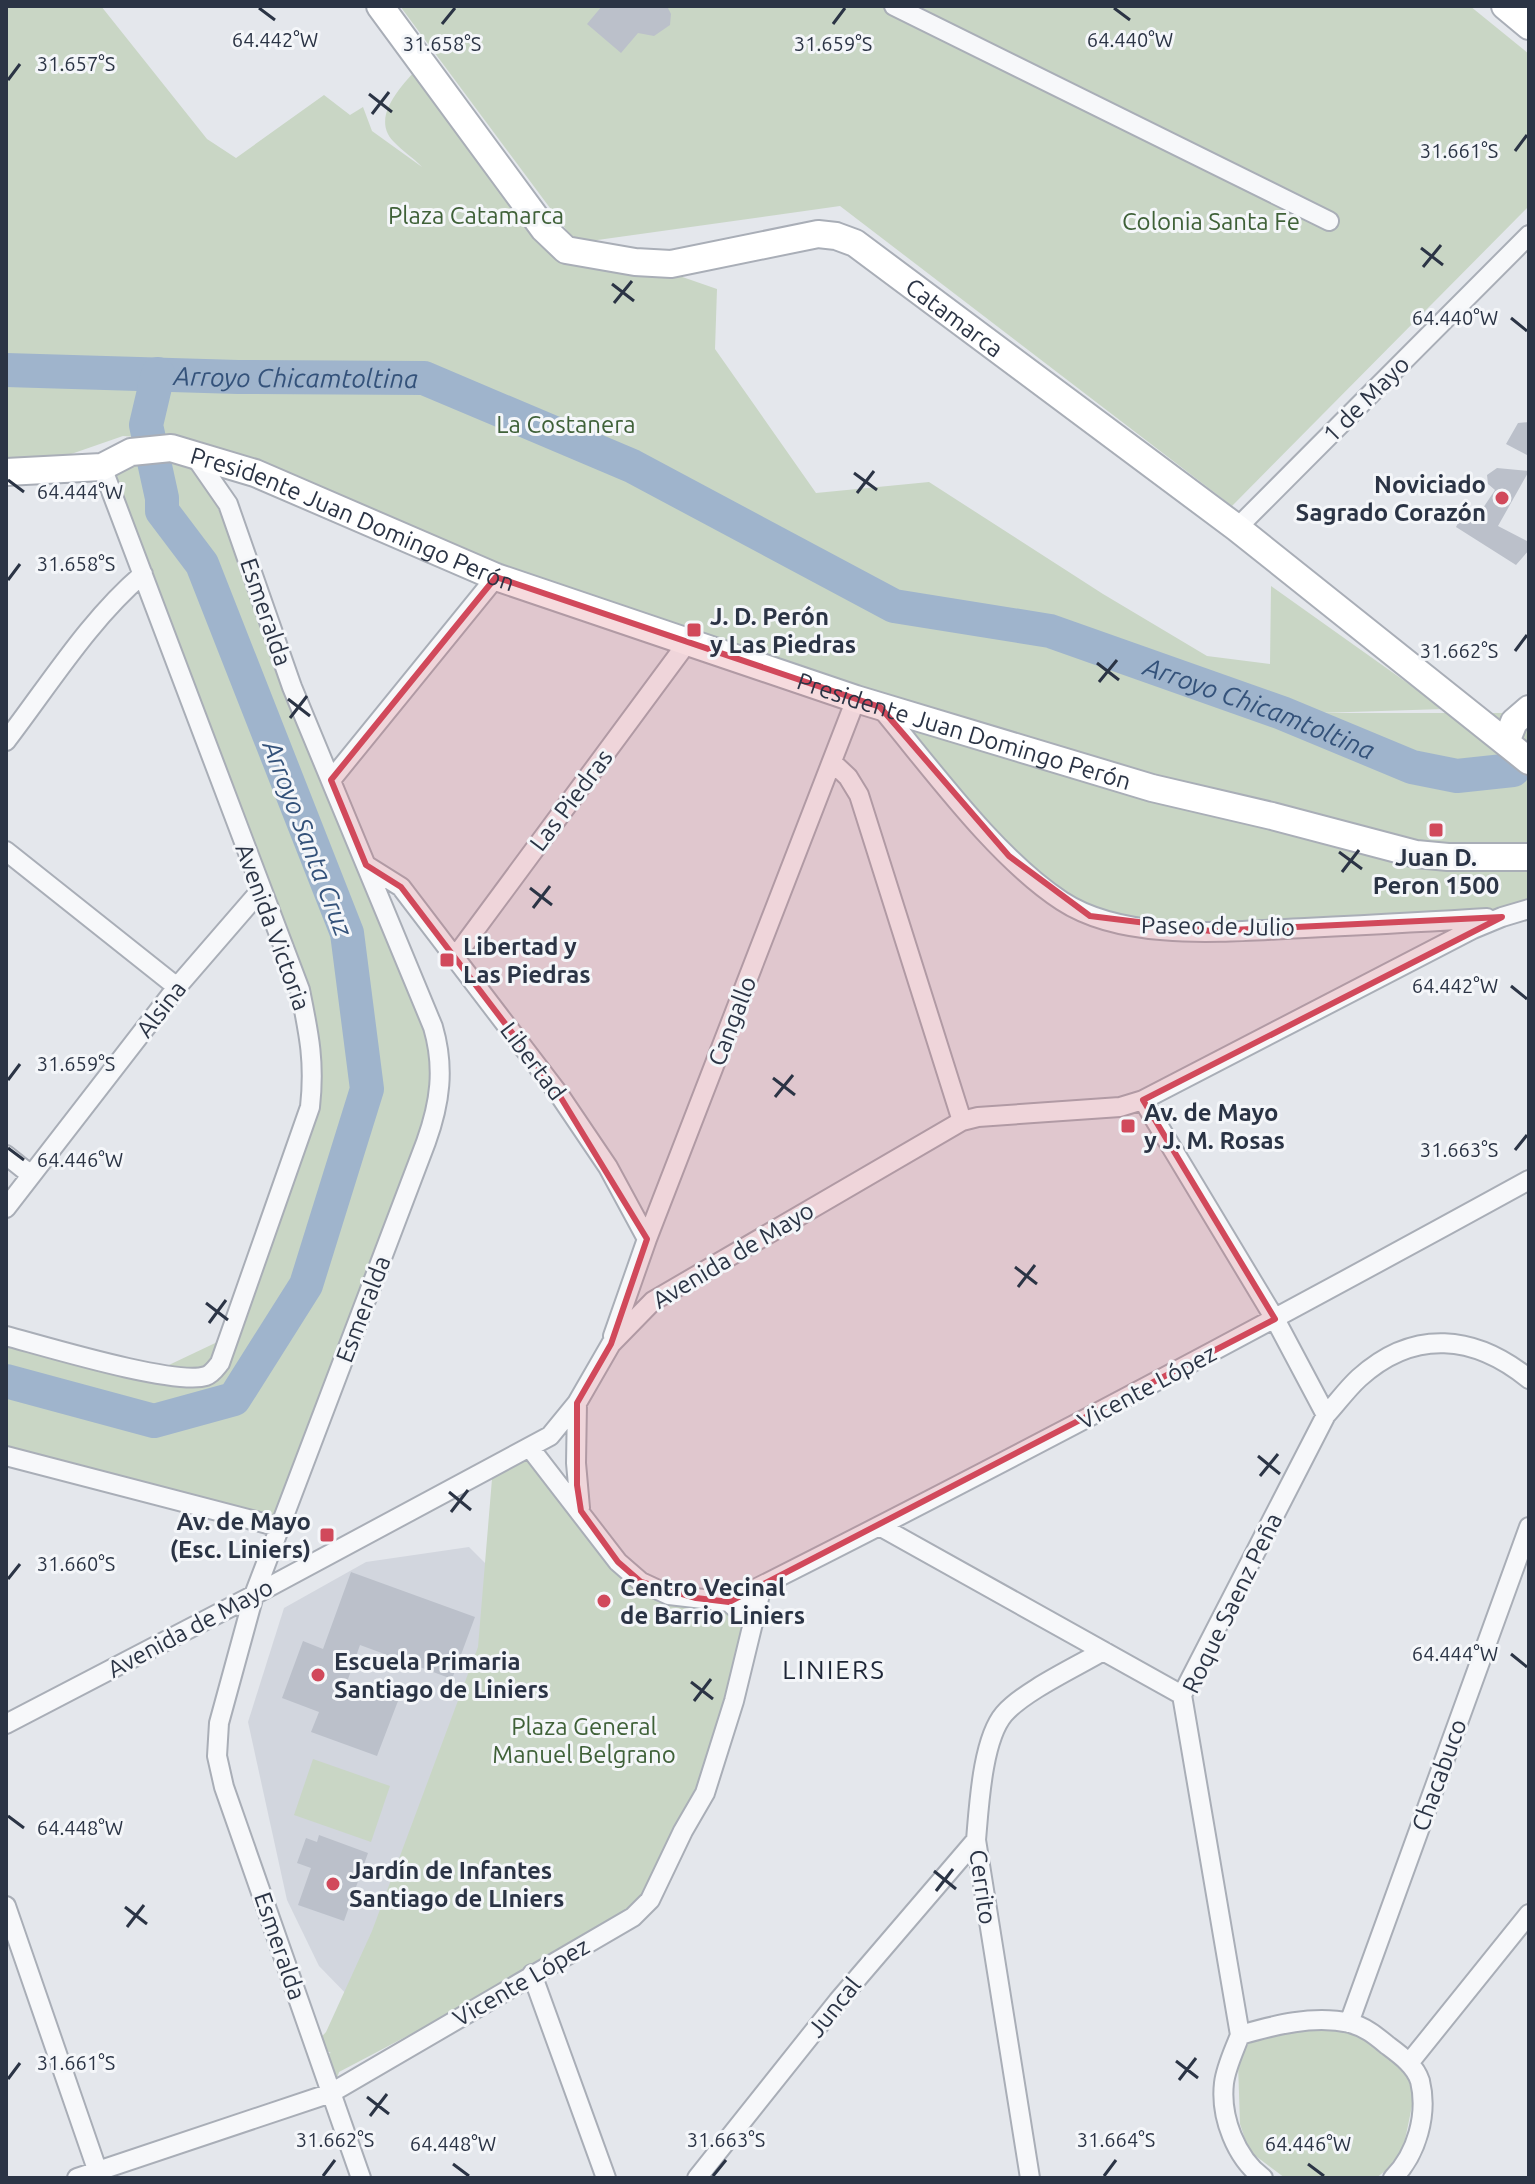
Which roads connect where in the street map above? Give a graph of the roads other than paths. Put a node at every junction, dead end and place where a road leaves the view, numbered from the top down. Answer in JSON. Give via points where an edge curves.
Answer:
{"nodes":[{"id":1,"x":380,"y":6,"type":"edge"},
{"id":2,"x":894,"y":6,"type":"edge"},
{"id":3,"x":1505,"y":6,"type":"edge"},
{"id":4,"x":1529,"y":26,"type":"edge"},
{"id":5,"x":1329,"y":221,"type":"dead end"},
{"id":6,"x":1529,"y":235,"type":"edge"},
{"id":7,"x":182,"y":451,"type":"junction"},
{"id":8,"x":102,"y":467,"type":"junction"},
{"id":9,"x":6,"y":472,"type":"edge"},
{"id":10,"x":1237,"y":528,"type":"junction"},
{"id":11,"x":143,"y":574,"type":"junction"},
{"id":12,"x":496,"y":577,"type":"junction"},
{"id":13,"x":687,"y":643,"type":"junction"},
{"id":14,"x":868,"y":703,"type":"junction"},
{"id":15,"x":1529,"y":709,"type":"edge"},
{"id":16,"x":6,"y":741,"type":"edge"},
{"id":17,"x":1506,"y":742,"type":"junction"},
{"id":18,"x":1529,"y":761,"type":"edge"},
{"id":19,"x":833,"y":763,"type":"junction"},
{"id":20,"x":331,"y":780,"type":"junction"},
{"id":21,"x":6,"y":851,"type":"edge"},
{"id":22,"x":1529,"y":857,"type":"edge"},
{"id":23,"x":366,"y":865,"type":"junction"},
{"id":24,"x":261,"y":890,"type":"junction"},
{"id":25,"x":1529,"y":909,"type":"edge"},
{"id":26,"x":1502,"y":917,"type":"junction"},
{"id":27,"x":455,"y":957,"type":"junction"},
{"id":28,"x":177,"y":987,"type":"junction"},
{"id":29,"x":1143,"y":1100,"type":"junction"},
{"id":30,"x":962,"y":1121,"type":"junction"},
{"id":31,"x":6,"y":1155,"type":"edge"},
{"id":32,"x":31,"y":1175,"type":"junction"},
{"id":33,"x":1529,"y":1180,"type":"edge"},
{"id":34,"x":6,"y":1208,"type":"edge"},
{"id":35,"x":647,"y":1239,"type":"junction"},
{"id":36,"x":1275,"y":1319,"type":"junction"},
{"id":37,"x":6,"y":1336,"type":"edge"},
{"id":38,"x":611,"y":1344,"type":"junction"},
{"id":39,"x":1529,"y":1379,"type":"edge"},
{"id":40,"x":577,"y":1403,"type":"junction"},
{"id":41,"x":1326,"y":1415,"type":"junction"},
{"id":42,"x":530,"y":1448,"type":"junction"},
{"id":43,"x":6,"y":1456,"type":"edge"},
{"id":44,"x":581,"y":1511,"type":"junction"},
{"id":45,"x":279,"y":1527,"type":"junction"},
{"id":46,"x":881,"y":1527,"type":"junction"},
{"id":47,"x":1529,"y":1527,"type":"edge"},
{"id":48,"x":762,"y":1586,"type":"junction"},
{"id":49,"x":254,"y":1595,"type":"junction"},
{"id":50,"x":729,"y":1602,"type":"junction"},
{"id":51,"x":753,"y":1624,"type":"junction"},
{"id":52,"x":1103,"y":1651,"type":"junction"},
{"id":53,"x":1182,"y":1695,"type":"junction"},
{"id":54,"x":6,"y":1724,"type":"edge"},
{"id":55,"x":976,"y":1840,"type":"junction"},
{"id":56,"x":6,"y":1906,"type":"edge"},
{"id":57,"x":1529,"y":1914,"type":"edge"},
{"id":58,"x":532,"y":1974,"type":"junction"},
{"id":59,"x":1349,"y":2023,"type":"junction"},
{"id":60,"x":1240,"y":2035,"type":"junction"},
{"id":61,"x":1409,"y":2063,"type":"junction"},
{"id":62,"x":331,"y":2093,"type":"junction"},
{"id":63,"x":99,"y":2174,"type":"edge"},
{"id":64,"x":1024,"y":2174,"type":"edge"},
{"id":65,"x":77,"y":2178,"type":"edge"},
{"id":66,"x":361,"y":2178,"type":"edge"},
{"id":67,"x":606,"y":2178,"type":"edge"},
{"id":68,"x":697,"y":2178,"type":"edge"},
{"id":69,"x":1263,"y":2178,"type":"edge"},
{"id":70,"x":1393,"y":2178,"type":"edge"}],
"edges":[{"from":1,"to":10,"type":"street","name":"Catamarca","via":[[544,229],[566,250],[671,264],[818,234],[855,243]]},
{"from":2,"to":5,"type":"street"},
{"from":3,"to":4,"type":"street"},
{"from":6,"to":10,"type":"street","name":"1 de Mayo"},
{"from":7,"to":8,"type":"street","name":"Presidente Juan Domingo Perón","via":[[131,452]]},
{"from":7,"to":12,"type":"street","name":"Presidente Juan Domingo Perón","via":[[255,473]]},
{"from":7,"to":20,"type":"street","name":"Esmeralda","via":[[228,504],[292,687]]},
{"from":8,"to":9,"type":"street","name":"Presidente Juan Domingo Perón"},
{"from":8,"to":11,"type":"street","name":"Avenida Victoria"},
{"from":10,"to":17,"type":"street","name":"Catamarca"},
{"from":11,"to":16,"type":"street","via":[[97,622]]},
{"from":11,"to":24,"type":"street","name":"Avenida Victoria"},
{"from":12,"to":13,"type":"street","name":"Presidente Juan Domingo Perón"},
{"from":12,"to":20,"type":"street"},
{"from":13,"to":14,"type":"street","name":"Presidente Juan Domingo Perón"},
{"from":13,"to":27,"type":"street","name":"Las Piedras"},
{"from":14,"to":19,"type":"street","name":"Cangallo"},
{"from":14,"to":22,"type":"street","name":"Presidente Juan Domingo Perón","via":[[1152,788],[1416,854]]},
{"from":14,"to":26,"type":"street","name":"Paseo de Julio","via":[[1009,856],[1062,901],[1090,916],[1163,930],[1211,931]]},
{"from":15,"to":17,"type":"street","via":[[1514,722]]},
{"from":17,"to":18,"type":"street","name":"Catamarca"},
{"from":19,"to":30,"type":"street","via":[[859,795]]},
{"from":19,"to":35,"type":"street","name":"Cangallo"},
{"from":20,"to":23,"type":"street","name":"Esmeralda"},
{"from":21,"to":28,"type":"street"},
{"from":23,"to":27,"type":"street","name":"Libertad","via":[[401,887]]},
{"from":23,"to":45,"type":"street","name":"Esmeralda","via":[[436,1036],[442,1069],[437,1109]]},
{"from":24,"to":28,"type":"street","name":"Alsina"},
{"from":24,"to":37,"type":"street","name":"Avenida Victoria","via":[[300,990],[313,1076],[310,1107],[220,1363],[210,1375],[196,1378],[152,1373]]},
{"from":25,"to":26,"type":"street","name":"Avenida de Mayo"},
{"from":26,"to":29,"type":"street","name":"Avenida de Mayo"},
{"from":27,"to":35,"type":"street","name":"Libertad","via":[[558,1093],[608,1167]]},
{"from":28,"to":32,"type":"street","name":"Alsina"},
{"from":29,"to":30,"type":"street","name":"Avenida de Mayo","via":[[1120,1107]]},
{"from":29,"to":36,"type":"street"},
{"from":30,"to":38,"type":"street","name":"Avenida de Mayo","via":[[662,1295]]},
{"from":31,"to":32,"type":"street"},
{"from":32,"to":34,"type":"street","name":"Alsina"},
{"from":33,"to":36,"type":"street","name":"Vicente López"},
{"from":35,"to":38,"type":"street","name":"Cangallo"},
{"from":36,"to":41,"type":"street"},
{"from":36,"to":46,"type":"street","name":"Vicente López"},
{"from":38,"to":40,"type":"street","name":"Avenida de Mayo"},
{"from":39,"to":41,"type":"street","name":"Roque Saenz Peña","via":[[1486,1351],[1434,1342],[1408,1347],[1360,1377]]},
{"from":40,"to":42,"type":"street","name":"Avenida de Mayo","via":[[558,1429]]},
{"from":40,"to":44,"type":"street"},
{"from":41,"to":53,"type":"street","name":"Roque Saenz Peña"},
{"from":42,"to":44,"type":"street"},
{"from":42,"to":49,"type":"street","name":"Avenida de Mayo"},
{"from":43,"to":45,"type":"street"},
{"from":44,"to":50,"type":"street","via":[[618,1562],[641,1582],[669,1595]]},
{"from":45,"to":49,"type":"street","name":"Esmeralda"},
{"from":46,"to":48,"type":"street","name":"Vicente López"},
{"from":46,"to":52,"type":"street"},
{"from":47,"to":59,"type":"street","name":"Chacabuco"},
{"from":48,"to":50,"type":"street","name":"Vicente López"},
{"from":48,"to":51,"type":"street","name":"Vicente López"},
{"from":49,"to":54,"type":"street","name":"Avenida de Mayo"},
{"from":49,"to":62,"type":"street","name":"Esmeralda","via":[[219,1723],[217,1756]]},
{"from":50,"to":51,"type":"street"},
{"from":51,"to":58,"type":"street","name":"Vicente López","via":[[705,1793],[650,1900],[633,1917]]},
{"from":52,"to":53,"type":"street"},
{"from":52,"to":55,"type":"street","name":"Cerrito","via":[[1003,1715],[981,1785]]},
{"from":53,"to":60,"type":"street","name":"Roque Saenz Peña"},
{"from":55,"to":64,"type":"street","name":"Cerrito"},
{"from":55,"to":68,"type":"street","name":"Juncal"},
{"from":56,"to":63,"type":"street"},
{"from":57,"to":61,"type":"street"},
{"from":58,"to":62,"type":"street","name":"Vicente López"},
{"from":58,"to":67,"type":"street"},
{"from":59,"to":60,"type":"street","via":[[1282,2023]]},
{"from":59,"to":61,"type":"street","via":[[1369,2030]]},
{"from":60,"to":69,"type":"street","name":"Roque Saenz Peña","via":[[1224,2084],[1224,2103],[1241,2157]]},
{"from":61,"to":70,"type":"street","via":[[1420,2080],[1419,2135],[1408,2164]]},
{"from":62,"to":63,"type":"street","name":"Vicente López"},
{"from":62,"to":66,"type":"street","name":"Esmeralda"},
{"from":63,"to":65,"type":"street","name":"Vicente López"}]}
